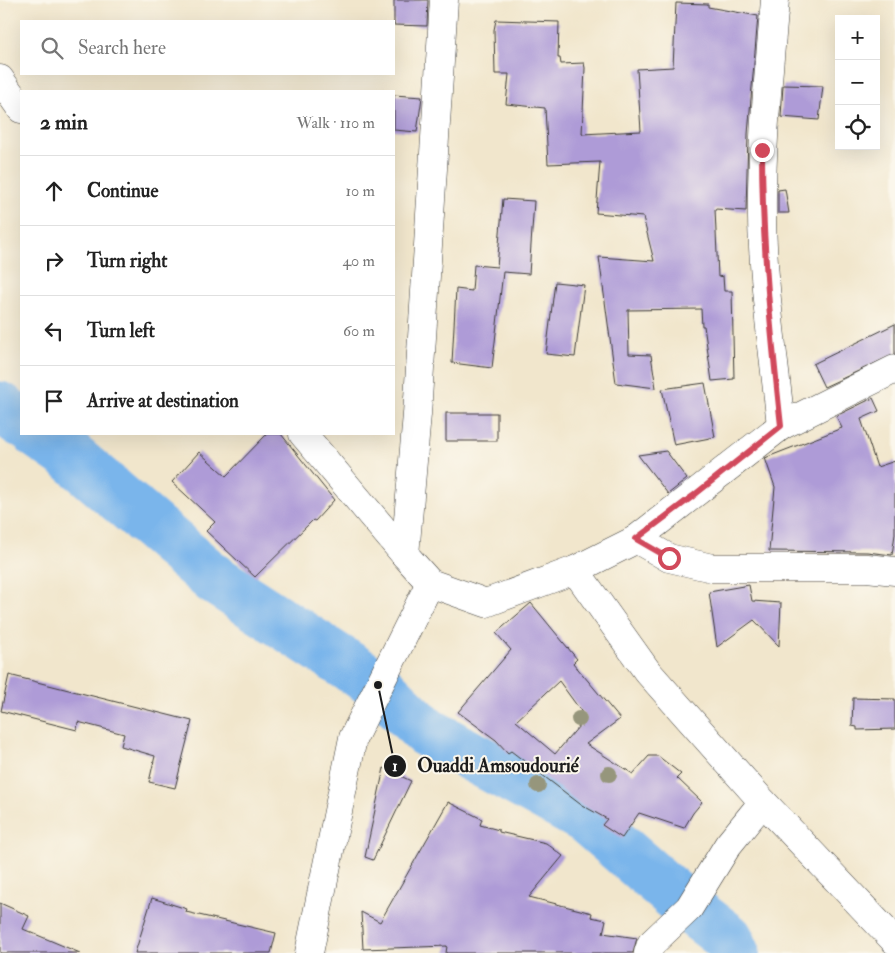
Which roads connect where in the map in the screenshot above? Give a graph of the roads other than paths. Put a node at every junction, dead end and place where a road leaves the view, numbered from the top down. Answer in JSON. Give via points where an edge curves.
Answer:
{"nodes":[{"id":1,"x":444,"y":0,"type":"edge"},
{"id":2,"x":775,"y":0,"type":"edge"},
{"id":3,"x":0,"y":79,"type":"edge"},
{"id":4,"x":20,"y":108,"type":"edge"},
{"id":5,"x":895,"y":369,"type":"edge"},
{"id":6,"x":781,"y":426,"type":"junction"},
{"id":7,"x":304,"y":435,"type":"edge"},
{"id":8,"x":636,"y":539,"type":"junction"},
{"id":9,"x":405,"y":555,"type":"junction"},
{"id":10,"x":575,"y":570,"type":"junction"},
{"id":11,"x":895,"y":571,"type":"edge"},
{"id":12,"x":430,"y":583,"type":"junction"},
{"id":13,"x":762,"y":802,"type":"junction"},
{"id":14,"x":895,"y":941,"type":"edge"},
{"id":15,"x":309,"y":953,"type":"edge"},
{"id":16,"x":648,"y":953,"type":"edge"}],
"edges":[{"from":1,"to":9,"type":"street"},
{"from":2,"to":6,"type":"street","via":[[762,150],[762,218]]},
{"from":3,"to":4,"type":"street"},
{"from":5,"to":6,"type":"street"},
{"from":6,"to":8,"type":"street"},
{"from":7,"to":9,"type":"street"},
{"from":8,"to":10,"type":"street"},
{"from":8,"to":11,"type":"street","via":[[669,558],[712,568],[867,568]]},
{"from":9,"to":12,"type":"street"},
{"from":10,"to":12,"type":"street","via":[[486,603]]},
{"from":10,"to":13,"type":"street","via":[[647,671]]},
{"from":12,"to":15,"type":"street","via":[[353,738]]},
{"from":13,"to":14,"type":"street"},
{"from":13,"to":16,"type":"street","via":[[728,845],[689,908],[651,944]]}]}
